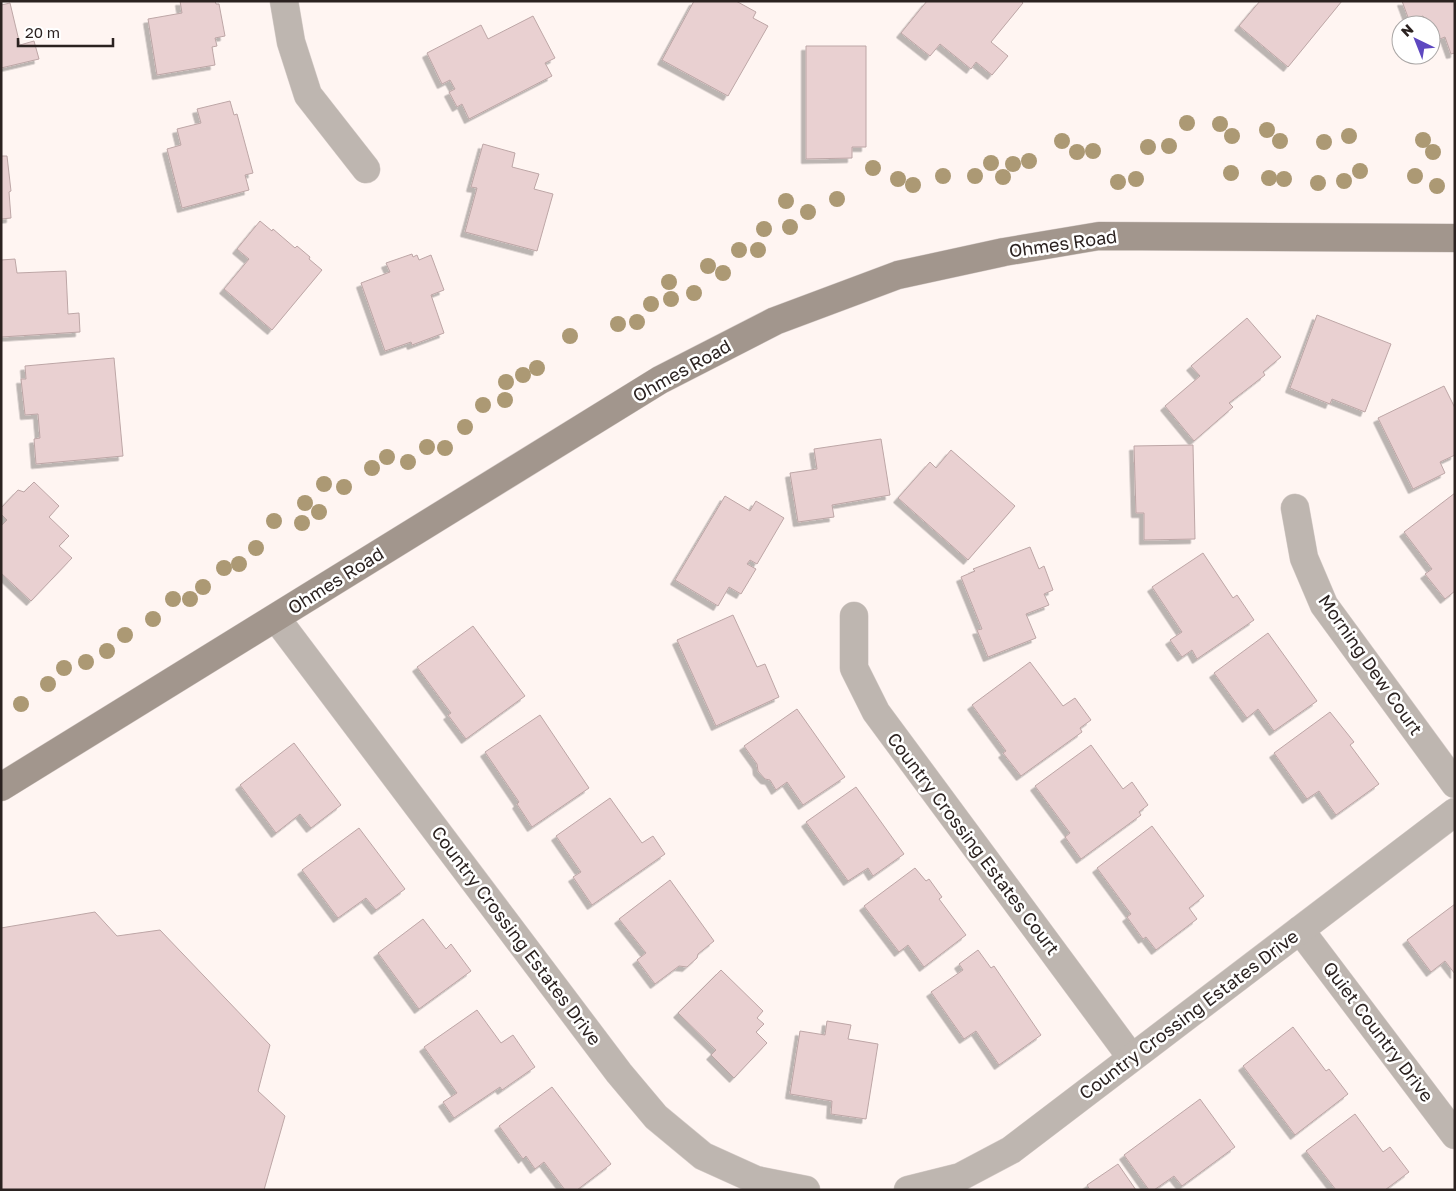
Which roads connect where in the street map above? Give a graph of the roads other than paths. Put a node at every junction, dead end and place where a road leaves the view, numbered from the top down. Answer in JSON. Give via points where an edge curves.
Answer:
{"nodes":[{"id":1,"x":284,"y":1,"type":"edge"},
{"id":2,"x":366,"y":169,"type":"dead end"},
{"id":3,"x":1455,"y":238,"type":"edge"},
{"id":4,"x":1295,"y":508,"type":"dead end"},
{"id":5,"x":854,"y":616,"type":"dead end"},
{"id":6,"x":276,"y":618,"type":"junction"},
{"id":7,"x":1455,"y":784,"type":"edge"},
{"id":8,"x":1,"y":787,"type":"edge"},
{"id":9,"x":1455,"y":812,"type":"edge"},
{"id":10,"x":1300,"y":930,"type":"junction"},
{"id":11,"x":1131,"y":1057,"type":"junction"},
{"id":12,"x":1455,"y":1135,"type":"edge"},
{"id":13,"x":806,"y":1190,"type":"edge"},
{"id":14,"x":908,"y":1190,"type":"edge"}],
"edges":[{"from":1,"to":2,"type":"street","via":[[291,42],[308,95]]},
{"from":3,"to":6,"type":"main road","name":"Ohmes Road","via":[[1099,236],[898,275],[775,321],[660,380]]},
{"from":4,"to":7,"type":"street","name":"Morning Dew Court","via":[[1304,558],[1324,605]]},
{"from":5,"to":11,"type":"street","name":"Country Crossing Estates Court","via":[[854,668],[876,712]]},
{"from":6,"to":8,"type":"main road","name":"Ohmes Road"},
{"from":6,"to":13,"type":"street","name":"Country Crossing Estates Drive","via":[[656,1118],[703,1156],[756,1180]]},
{"from":9,"to":10,"type":"street","name":"Country Crossing Estates Drive"},
{"from":10,"to":11,"type":"street","name":"Country Crossing Estates Drive"},
{"from":10,"to":12,"type":"street","name":"Quiet Country Drive"},
{"from":11,"to":14,"type":"street","name":"Country Crossing Estates Drive","via":[[1011,1150],[960,1176]]}]}
